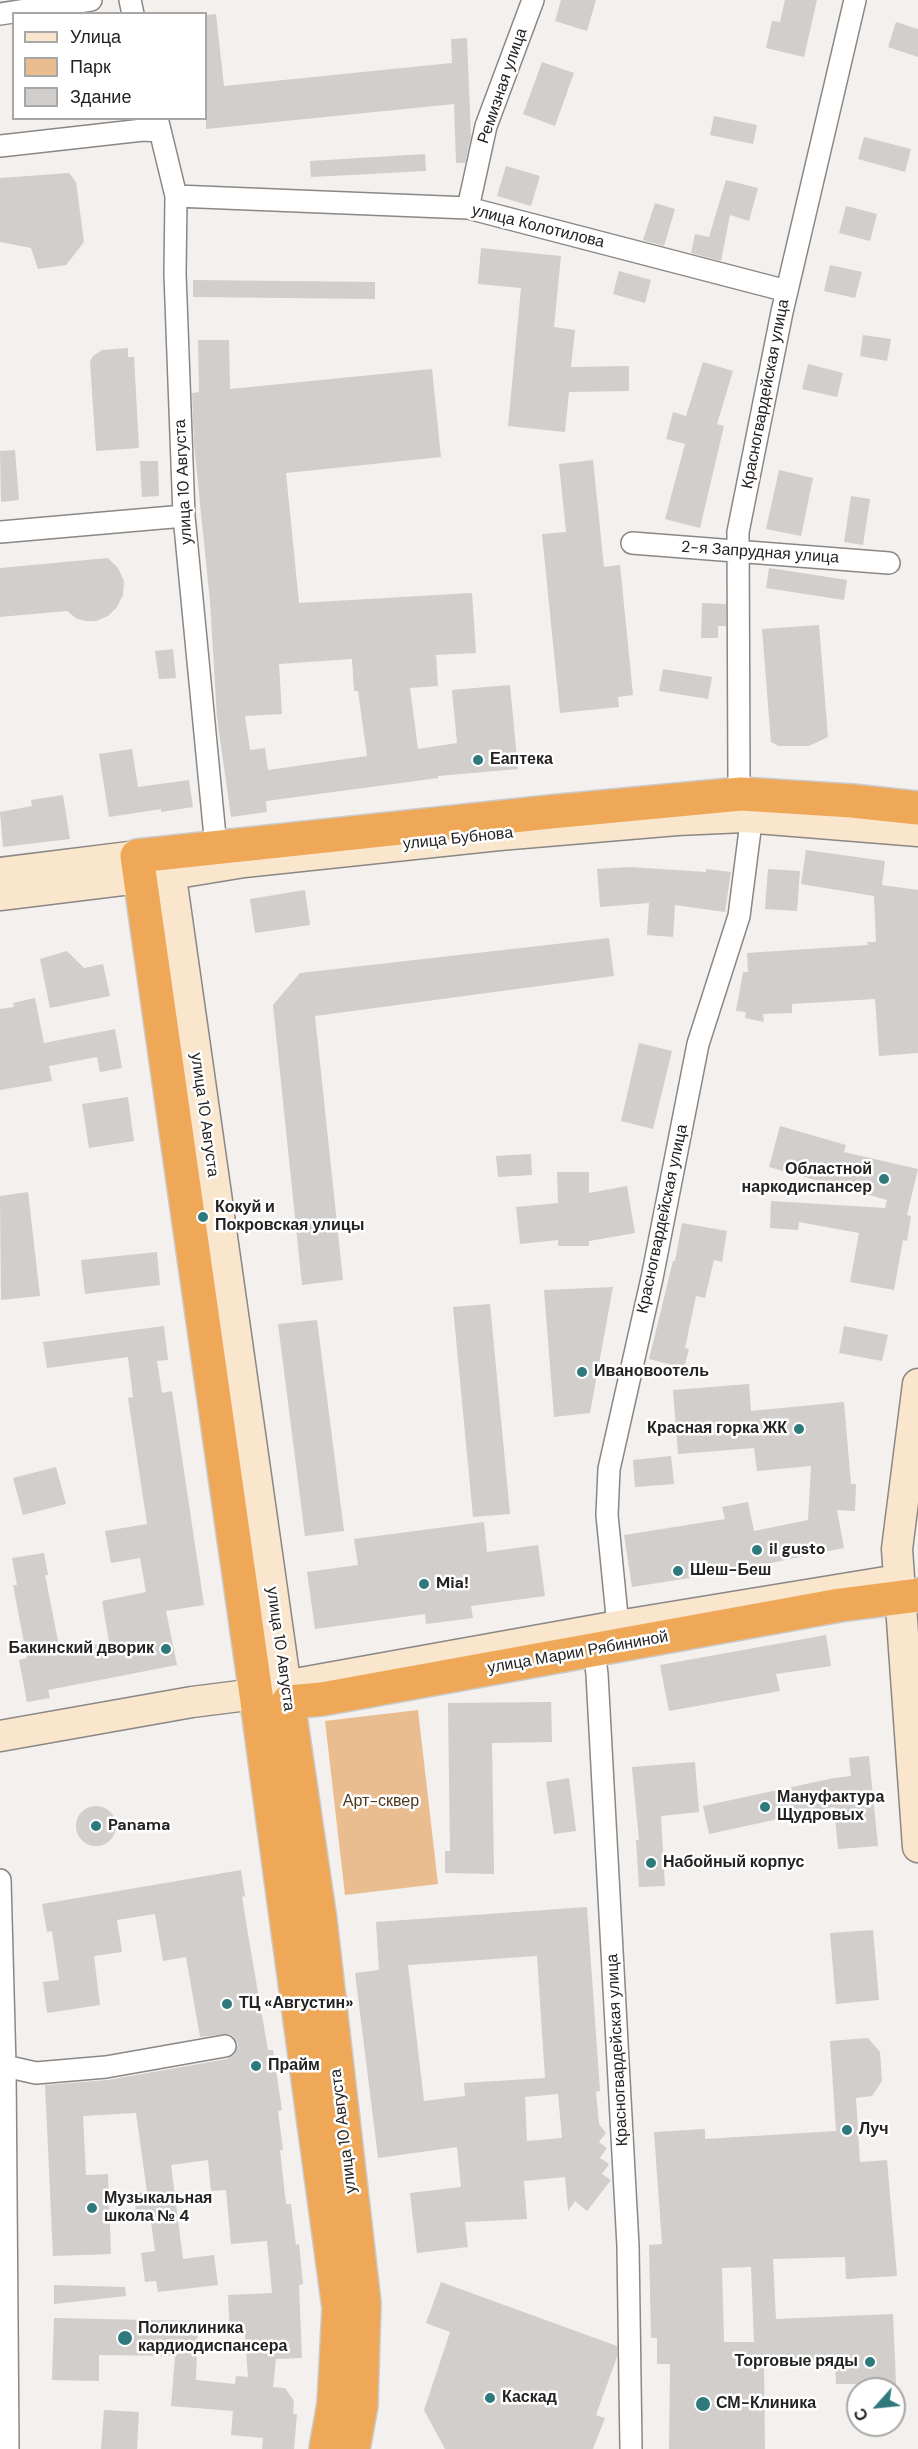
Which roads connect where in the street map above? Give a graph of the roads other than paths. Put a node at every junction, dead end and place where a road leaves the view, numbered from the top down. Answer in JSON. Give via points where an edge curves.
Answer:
{"nodes":[{"id":1,"x":91,"y":0,"type":"edge"},
{"id":2,"x":533,"y":0,"type":"edge"},
{"id":3,"x":855,"y":0,"type":"edge"},
{"id":4,"x":13,"y":12,"type":"edge"},
{"id":5,"x":159,"y":125,"type":"edge"},
{"id":6,"x":0,"y":146,"type":"edge"},
{"id":7,"x":176,"y":196,"type":"junction"},
{"id":8,"x":468,"y":208,"type":"junction"},
{"id":9,"x":787,"y":291,"type":"junction"},
{"id":10,"x":184,"y":516,"type":"junction"},
{"id":11,"x":0,"y":532,"type":"edge"},
{"id":12,"x":632,"y":543,"type":"dead end"},
{"id":13,"x":738,"y":551,"type":"junction"},
{"id":14,"x":889,"y":563,"type":"dead end"},
{"id":15,"x":742,"y":806,"type":"junction"},
{"id":16,"x":918,"y":808,"type":"edge"},
{"id":17,"x":918,"y":831,"type":"edge"},
{"id":18,"x":216,"y":847,"type":"junction"},
{"id":19,"x":153,"y":865,"type":"junction"},
{"id":20,"x":0,"y":873,"type":"edge"},
{"id":21,"x":0,"y":895,"type":"edge"},
{"id":22,"x":918,"y":1384,"type":"edge"},
{"id":23,"x":908,"y":1587,"type":"edge"},
{"id":24,"x":618,"y":1626,"type":"junction"},
{"id":25,"x":594,"y":1651,"type":"junction"},
{"id":26,"x":276,"y":1694,"type":"junction"},
{"id":27,"x":0,"y":1736,"type":"edge"},
{"id":28,"x":918,"y":1847,"type":"edge"},
{"id":29,"x":0,"y":1880,"type":"edge"},
{"id":30,"x":225,"y":2046,"type":"dead end"},
{"id":31,"x":5,"y":2066,"type":"junction"},
{"id":32,"x":8,"y":2449,"type":"edge"},
{"id":33,"x":326,"y":2449,"type":"edge"},
{"id":34,"x":353,"y":2449,"type":"edge"},
{"id":35,"x":631,"y":2449,"type":"edge"}],
"edges":[{"from":1,"to":4,"type":"street"},
{"from":2,"to":8,"type":"street","name":"Ремизная улица","via":[[486,126]]},
{"from":3,"to":9,"type":"street","name":"Красногвардейская улица"},
{"from":5,"to":6,"type":"street"},
{"from":5,"to":7,"type":"street","name":"улица 10 Августа"},
{"from":7,"to":8,"type":"street","name":"улица Колотилова"},
{"from":7,"to":10,"type":"street","name":"улица 10 Августа"},
{"from":8,"to":9,"type":"street","name":"улица Колотилова"},
{"from":9,"to":13,"type":"street","name":"Красногвардейская улица","via":[[738,532]]},
{"from":10,"to":11,"type":"street"},
{"from":10,"to":18,"type":"street","name":"улица 10 Августа"},
{"from":12,"to":13,"type":"street","name":"2-я Запрудная улица"},
{"from":13,"to":14,"type":"street","name":"2-я Запрудная улица"},
{"from":13,"to":15,"type":"street","name":"Красногвардейская улица"},
{"from":15,"to":16,"type":"highway","name":"улица Бубнова","via":[[852,801]]},
{"from":15,"to":17,"type":"main road","name":"улица Бубнова"},
{"from":15,"to":18,"type":"highway","name":"улица Бубнова"},
{"from":15,"to":19,"type":"main road","name":"улица Бубнова","via":[[677,820],[244,862]]},
{"from":15,"to":24,"type":"street","name":"Красногвардейская улица","via":[[750,830],[739,916],[698,1044],[609,1469],[607,1515]]},
{"from":18,"to":19,"type":"highway","name":"улица Бубнова"},
{"from":19,"to":20,"type":"main road","name":"улица Бубнова"},
{"from":19,"to":21,"type":"main road","name":"улица Бубнова"},
{"from":19,"to":26,"type":"highway","name":"улица 10 Августа"},
{"from":22,"to":23,"type":"main road","via":[[897,1549]]},
{"from":23,"to":24,"type":"main road","name":"улица Марии Рябининой"},
{"from":23,"to":25,"type":"highway","name":"улица Марии Рябининой","via":[[840,1605]]},
{"from":23,"to":28,"type":"main road"},
{"from":24,"to":26,"type":"main road","name":"улица Марии Рябининой"},
{"from":25,"to":26,"type":"highway","name":"улица Марии Рябининой","via":[[322,1699]]},
{"from":25,"to":35,"type":"street","name":"Красногвардейская улица","via":[[628,2246]]},
{"from":26,"to":27,"type":"main road","name":"улица Марии Рябининой","via":[[192,1702]]},
{"from":26,"to":33,"type":"highway","name":"улица 10 Августа","via":[[339,2308],[334,2404]]},
{"from":26,"to":34,"type":"highway","name":"улица 10 Августа","via":[[320,1920],[364,2303],[361,2405]]},
{"from":29,"to":31,"type":"street"},
{"from":30,"to":31,"type":"street","via":[[106,2067],[36,2073]]},
{"from":31,"to":32,"type":"street"}]}
